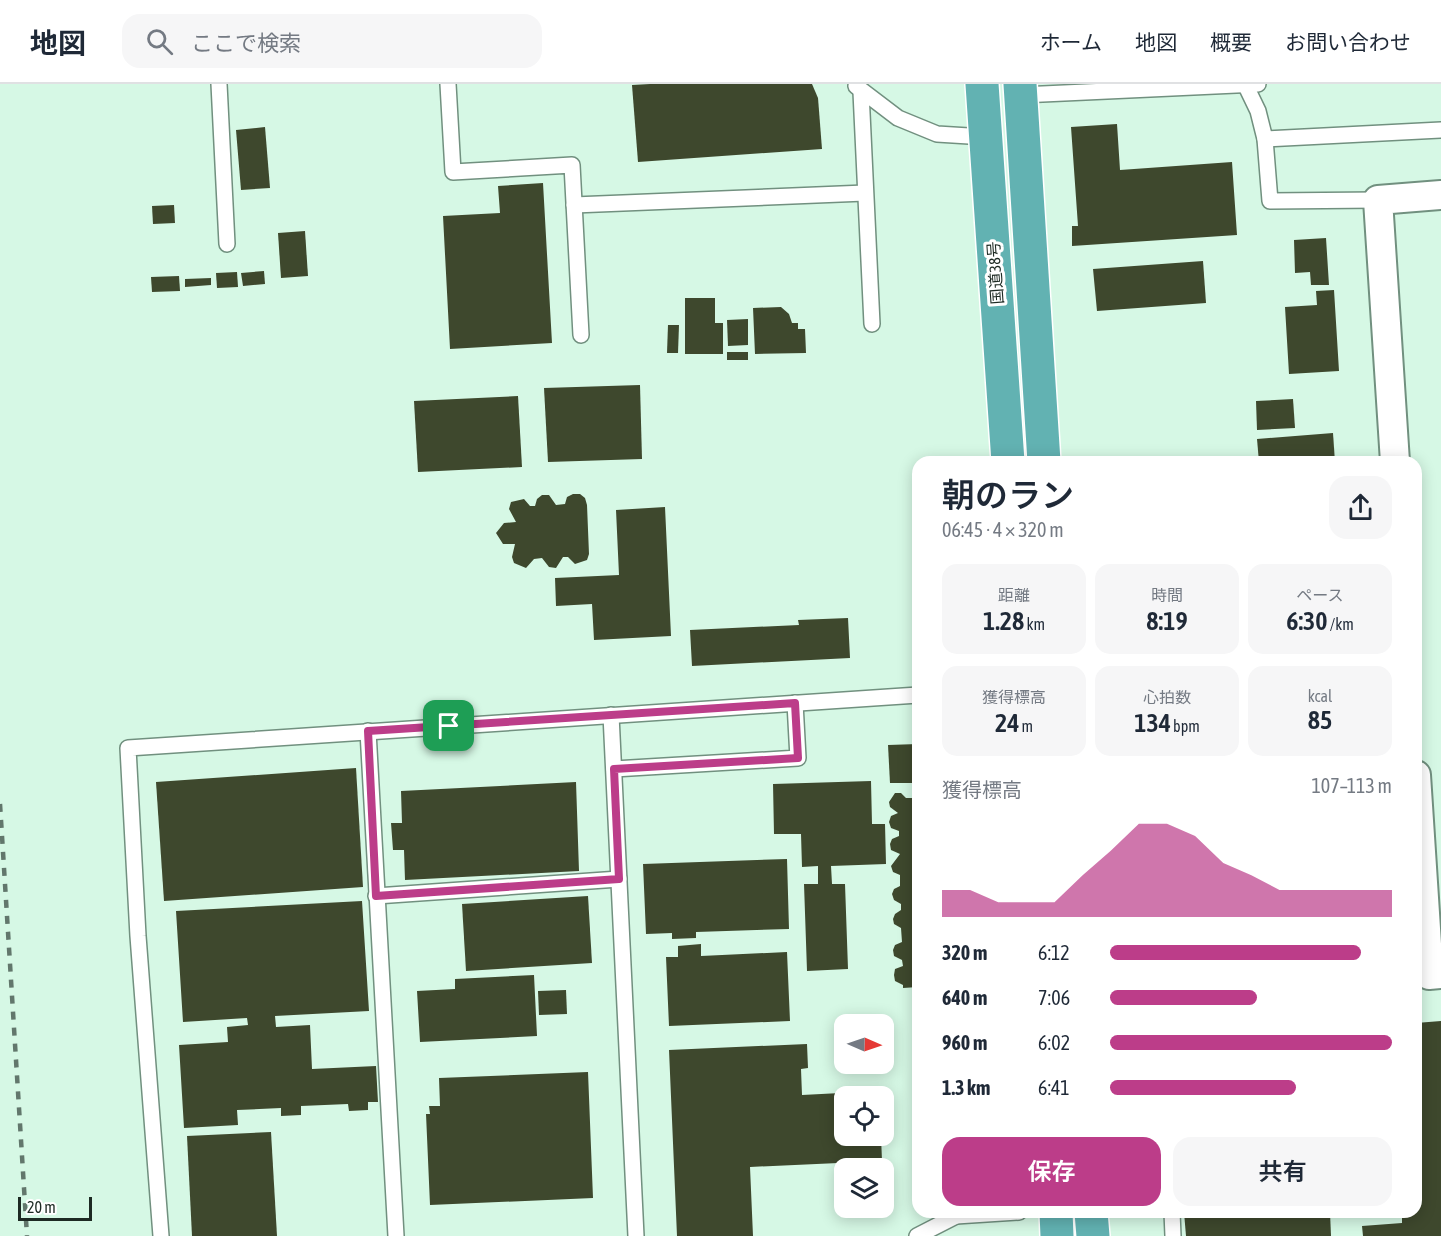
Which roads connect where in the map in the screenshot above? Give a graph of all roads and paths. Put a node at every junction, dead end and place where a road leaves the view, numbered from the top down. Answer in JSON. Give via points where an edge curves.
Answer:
{"nodes":[{"id":1,"x":219,"y":84,"type":"edge"},
{"id":2,"x":448,"y":84,"type":"edge"},
{"id":3,"x":982,"y":84,"type":"edge"},
{"id":4,"x":1249,"y":85,"type":"edge"},
{"id":5,"x":858,"y":88,"type":"edge"},
{"id":6,"x":1021,"y":89,"type":"edge"},
{"id":7,"x":1441,"y":130,"type":"edge"},
{"id":8,"x":985,"y":137,"type":"junction"},
{"id":9,"x":1265,"y":139,"type":"junction"},
{"id":10,"x":866,"y":193,"type":"junction"},
{"id":11,"x":1441,"y":195,"type":"edge"},
{"id":12,"x":1378,"y":200,"type":"junction"},
{"id":13,"x":574,"y":205,"type":"junction"},
{"id":14,"x":227,"y":244,"type":"dead end"},
{"id":15,"x":872,"y":324,"type":"dead end"},
{"id":16,"x":581,"y":334,"type":"dead end"},
{"id":17,"x":1008,"y":456,"type":"edge"},
{"id":18,"x":1044,"y":456,"type":"edge"},
{"id":19,"x":1395,"y":456,"type":"edge"},
{"id":20,"x":912,"y":695,"type":"edge"},
{"id":21,"x":795,"y":703,"type":"junction"},
{"id":22,"x":611,"y":715,"type":"junction"},
{"id":23,"x":368,"y":731,"type":"junction"},
{"id":24,"x":614,"y":769,"type":"junction"},
{"id":25,"x":619,"y":879,"type":"junction"},
{"id":26,"x":376,"y":896,"type":"junction"},
{"id":27,"x":1422,"y":945,"type":"edge"},
{"id":28,"x":1441,"y":974,"type":"edge"},
{"id":29,"x":948,"y":1218,"type":"edge"},
{"id":30,"x":1056,"y":1218,"type":"edge"},
{"id":31,"x":1092,"y":1218,"type":"edge"},
{"id":32,"x":1172,"y":1218,"type":"edge"},
{"id":33,"x":161,"y":1236,"type":"edge"},
{"id":34,"x":396,"y":1236,"type":"edge"},
{"id":35,"x":636,"y":1236,"type":"edge"},
{"id":36,"x":917,"y":1236,"type":"edge"},
{"id":37,"x":1057,"y":1236,"type":"edge"},
{"id":38,"x":1093,"y":1236,"type":"edge"},
{"id":39,"x":1173,"y":1236,"type":"edge"}],
"edges":[{"from":1,"to":14,"type":"lane"},
{"from":2,"to":13,"type":"lane","via":[[453,172],[572,165]]},
{"from":3,"to":8,"type":"highway","name":"国道38号"},
{"from":4,"to":6,"type":"lane"},
{"from":4,"to":9,"type":"lane"},
{"from":5,"to":8,"type":"lane","via":[[898,118],[937,134]]},
{"from":5,"to":10,"type":"lane"},
{"from":6,"to":18,"type":"highway"},
{"from":7,"to":9,"type":"lane"},
{"from":8,"to":17,"type":"highway","name":"国道38号"},
{"from":9,"to":12,"type":"lane","via":[[1270,201]]},
{"from":10,"to":13,"type":"lane"},
{"from":10,"to":15,"type":"lane"},
{"from":11,"to":12,"type":"street"},
{"from":12,"to":19,"type":"street"},
{"from":13,"to":16,"type":"lane"},
{"from":20,"to":21,"type":"lane"},
{"from":21,"to":22,"type":"lane"},
{"from":21,"to":24,"type":"lane","via":[[798,758]]},
{"from":22,"to":23,"type":"lane"},
{"from":22,"to":24,"type":"lane"},
{"from":23,"to":26,"type":"lane"},
{"from":23,"to":33,"type":"lane","via":[[128,747]]},
{"from":24,"to":25,"type":"lane"},
{"from":25,"to":26,"type":"lane"},
{"from":25,"to":35,"type":"lane"},
{"from":26,"to":34,"type":"lane"},
{"from":27,"to":28,"type":"street","via":[[1429,975]]},
{"from":29,"to":36,"type":"lane"},
{"from":30,"to":37,"type":"highway"},
{"from":31,"to":38,"type":"highway"},
{"from":32,"to":39,"type":"lane"}]}
